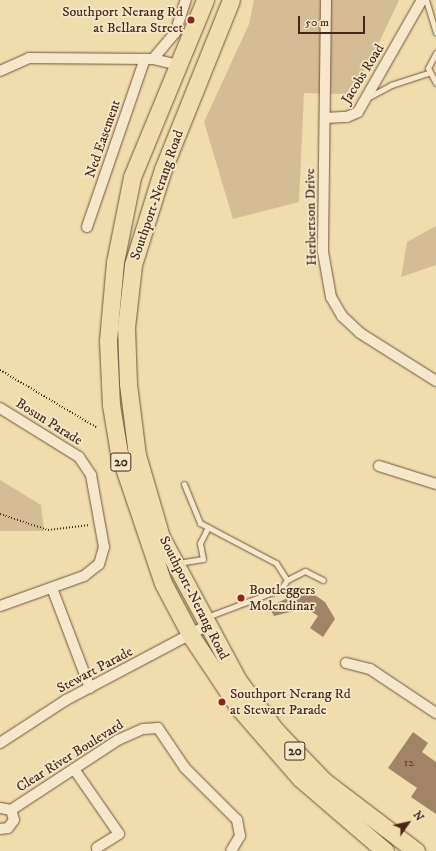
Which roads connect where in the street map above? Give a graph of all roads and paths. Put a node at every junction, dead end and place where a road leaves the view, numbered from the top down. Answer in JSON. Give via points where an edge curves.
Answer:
{"nodes":[{"id":1,"x":186,"y":0,"type":"edge"},
{"id":2,"x":205,"y":0,"type":"edge"},
{"id":3,"x":232,"y":0,"type":"edge"},
{"id":4,"x":326,"y":0,"type":"edge"},
{"id":5,"x":422,"y":0,"type":"edge"},
{"id":6,"x":426,"y":0,"type":"edge"},
{"id":7,"x":436,"y":32,"type":"edge"},
{"id":8,"x":436,"y":53,"type":"edge"},
{"id":9,"x":149,"y":59,"type":"junction"},
{"id":10,"x":180,"y":65,"type":"junction"},
{"id":11,"x":0,"y":71,"type":"edge"},
{"id":12,"x":429,"y":73,"type":"junction"},
{"id":13,"x":436,"y":83,"type":"edge"},
{"id":14,"x":367,"y":98,"type":"junction"},
{"id":15,"x":325,"y":118,"type":"junction"},
{"id":16,"x":87,"y":228,"type":"dead end"},
{"id":17,"x":0,"y":370,"type":"edge"},
{"id":18,"x":436,"y":381,"type":"edge"},
{"id":19,"x":0,"y":408,"type":"edge"},
{"id":20,"x":96,"y":427,"type":"dead end"},
{"id":21,"x":379,"y":466,"type":"dead end"},
{"id":22,"x":184,"y":484,"type":"dead end"},
{"id":23,"x":436,"y":484,"type":"edge"},
{"id":24,"x":0,"y":514,"type":"edge"},
{"id":25,"x":100,"y":524,"type":"junction"},
{"id":26,"x":208,"y":527,"type":"junction"},
{"id":27,"x":173,"y":564,"type":"junction"},
{"id":28,"x":287,"y":580,"type":"junction"},
{"id":29,"x":323,"y":580,"type":"dead end"},
{"id":30,"x":52,"y":588,"type":"junction"},
{"id":31,"x":0,"y":606,"type":"edge"},
{"id":32,"x":204,"y":623,"type":"junction"},
{"id":33,"x":191,"y":636,"type":"junction"},
{"id":34,"x":346,"y":663,"type":"dead end"},
{"id":35,"x":90,"y":688,"type":"junction"},
{"id":36,"x":436,"y":713,"type":"edge"},
{"id":37,"x":0,"y":743,"type":"edge"},
{"id":38,"x":74,"y":769,"type":"junction"},
{"id":39,"x":3,"y":808,"type":"edge"},
{"id":40,"x":0,"y":829,"type":"edge"},
{"id":41,"x":97,"y":848,"type":"dead end"},
{"id":42,"x":232,"y":851,"type":"edge"},
{"id":43,"x":385,"y":851,"type":"edge"},
{"id":44,"x":416,"y":851,"type":"edge"}],
"edges":[{"from":1,"to":9,"type":"street","via":[[175,33]]},
{"from":2,"to":10,"type":"main road","name":"Southport-Nerang Road","number":"20"},
{"from":3,"to":27,"type":"main road","name":"Southport-Nerang Road","number":"20","via":[[163,169],[137,246],[129,297],[128,384],[136,448],[152,512]]},
{"from":4,"to":15,"type":"street","name":"Herbertson Drive"},
{"from":5,"to":14,"type":"street","name":"Jacobs Road"},
{"from":6,"to":7,"type":"lane"},
{"from":8,"to":12,"type":"lane","via":[[429,63]]},
{"from":9,"to":10,"type":"street"},
{"from":9,"to":11,"type":"street","via":[[29,58]]},
{"from":9,"to":16,"type":"street","name":"Ned Easement"},
{"from":10,"to":33,"type":"main road","name":"Southport-Nerang Road","number":"20","via":[[149,130],[132,177],[115,262],[108,340],[111,405],[119,453],[150,552]]},
{"from":12,"to":13,"type":"lane"},
{"from":12,"to":14,"type":"lane","via":[[391,85]]},
{"from":14,"to":15,"type":"street","name":"Jacobs Road","via":[[353,115]]},
{"from":15,"to":18,"type":"street","name":"Herbertson Drive","via":[[323,252],[331,297],[342,316],[360,333]]},
{"from":17,"to":20,"type":"path"},
{"from":19,"to":25,"type":"street","name":"Bosun Parade","via":[[80,457],[91,476]]},
{"from":21,"to":23,"type":"street"},
{"from":22,"to":26,"type":"lane","via":[[198,520]]},
{"from":24,"to":25,"type":"path","via":[[48,530]]},
{"from":25,"to":30,"type":"street","name":"Bosun Parade","via":[[104,547],[99,564],[84,576]]},
{"from":26,"to":27,"type":"lane","via":[[200,543],[203,559]]},
{"from":26,"to":28,"type":"lane","via":[[276,563]]},
{"from":27,"to":32,"type":"main road","name":"Southport-Nerang Road","number":"20"},
{"from":28,"to":29,"type":"lane","via":[[305,570]]},
{"from":28,"to":32,"type":"lane","via":[[281,589]]},
{"from":30,"to":31,"type":"street","name":"Bosun Parade"},
{"from":30,"to":35,"type":"street"},
{"from":32,"to":33,"type":"street","name":"Stewart Parade"},
{"from":32,"to":44,"type":"main road","name":"Southport-Nerang Road","number":"20","via":[[237,679],[292,749],[340,796]]},
{"from":33,"to":35,"type":"street","name":"Stewart Parade"},
{"from":33,"to":43,"type":"main road","name":"Southport-Nerang Road","number":"20","via":[[239,708],[267,741],[330,806]]},
{"from":34,"to":36,"type":"street","via":[[370,669]]},
{"from":35,"to":37,"type":"street","name":"Stewart Parade"},
{"from":38,"to":39,"type":"street","name":"Clear River Boulevard"},
{"from":38,"to":41,"type":"street","via":[[118,834]]},
{"from":38,"to":42,"type":"street","name":"Clear River Boulevard","via":[[118,740],[143,729],[158,728],[185,768],[237,820],[240,836]]},
{"from":39,"to":40,"type":"street","via":[[13,823]]}]}
